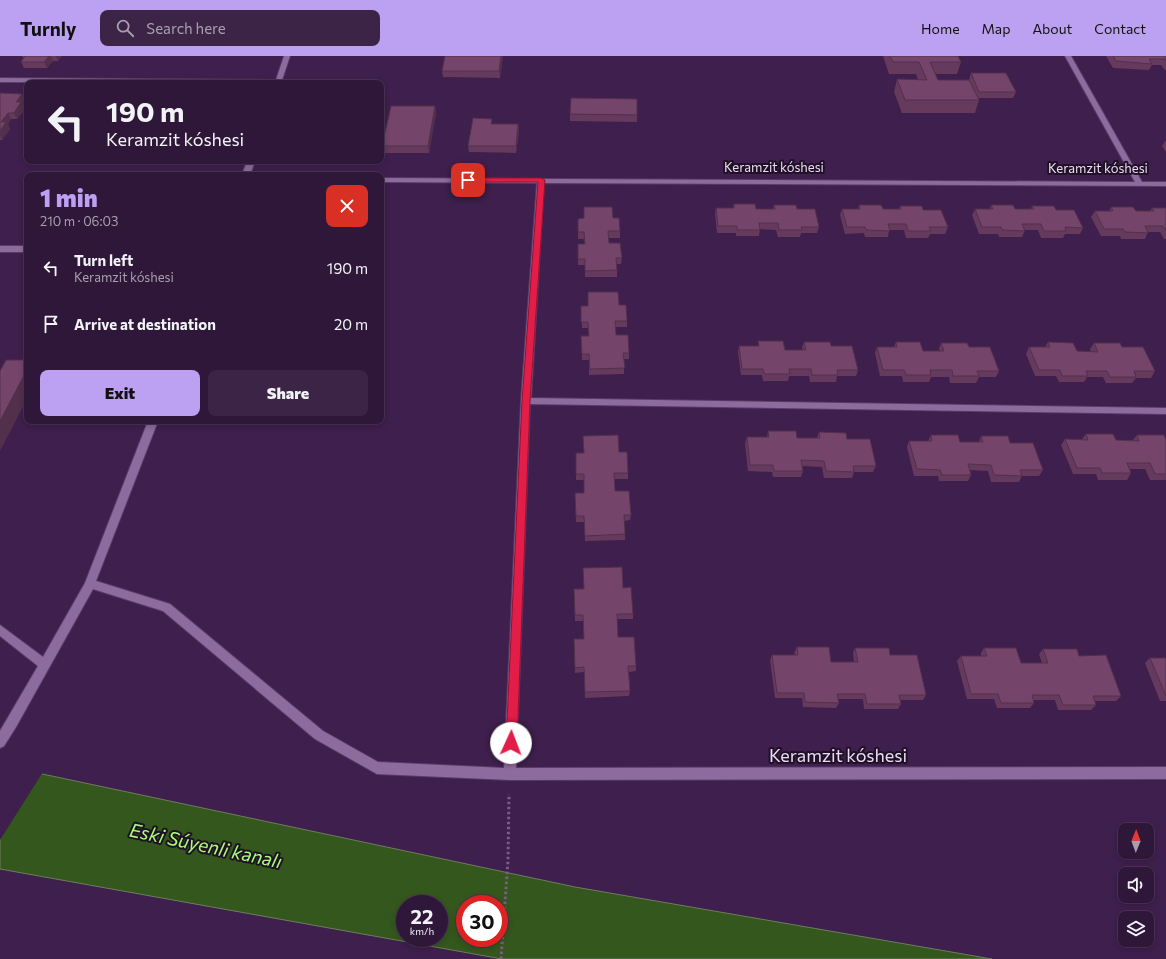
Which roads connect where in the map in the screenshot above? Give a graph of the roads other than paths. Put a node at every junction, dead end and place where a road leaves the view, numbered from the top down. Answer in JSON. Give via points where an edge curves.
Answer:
{"nodes":[{"id":1,"x":287,"y":56,"type":"edge"},
{"id":2,"x":1068,"y":56,"type":"edge"},
{"id":3,"x":0,"y":80,"type":"edge"},
{"id":4,"x":24,"y":80,"type":"edge"},
{"id":5,"x":279,"y":80,"type":"edge"},
{"id":6,"x":384,"y":180,"type":"edge"},
{"id":7,"x":541,"y":180,"type":"junction"},
{"id":8,"x":1140,"y":184,"type":"junction"},
{"id":9,"x":1166,"y":184,"type":"edge"},
{"id":10,"x":0,"y":249,"type":"edge"},
{"id":11,"x":24,"y":249,"type":"edge"},
{"id":12,"x":526,"y":401,"type":"junction"},
{"id":13,"x":1166,"y":410,"type":"edge"},
{"id":14,"x":152,"y":424,"type":"edge"},
{"id":15,"x":90,"y":584,"type":"junction"},
{"id":16,"x":0,"y":630,"type":"edge"},
{"id":17,"x":45,"y":665,"type":"junction"},
{"id":18,"x":0,"y":742,"type":"edge"},
{"id":19,"x":1166,"y":773,"type":"edge"},
{"id":20,"x":510,"y":774,"type":"junction"}],
"edges":[{"from":1,"to":5,"type":"street"},
{"from":2,"to":8,"type":"street"},
{"from":3,"to":4,"type":"street"},
{"from":6,"to":7,"type":"street","name":"Keramzit kóshesi"},
{"from":7,"to":8,"type":"street","name":"Keramzit kóshesi"},
{"from":7,"to":12,"type":"street"},
{"from":8,"to":9,"type":"street","name":"Keramzit kóshesi"},
{"from":10,"to":11,"type":"street"},
{"from":12,"to":13,"type":"street"},
{"from":12,"to":20,"type":"street"},
{"from":14,"to":15,"type":"street"},
{"from":15,"to":17,"type":"street"},
{"from":15,"to":20,"type":"street","name":"Keramzit kóshesi","via":[[166,607],[319,735],[377,768]]},
{"from":16,"to":17,"type":"street"},
{"from":17,"to":18,"type":"street"},
{"from":19,"to":20,"type":"street","name":"Keramzit kóshesi"}]}
